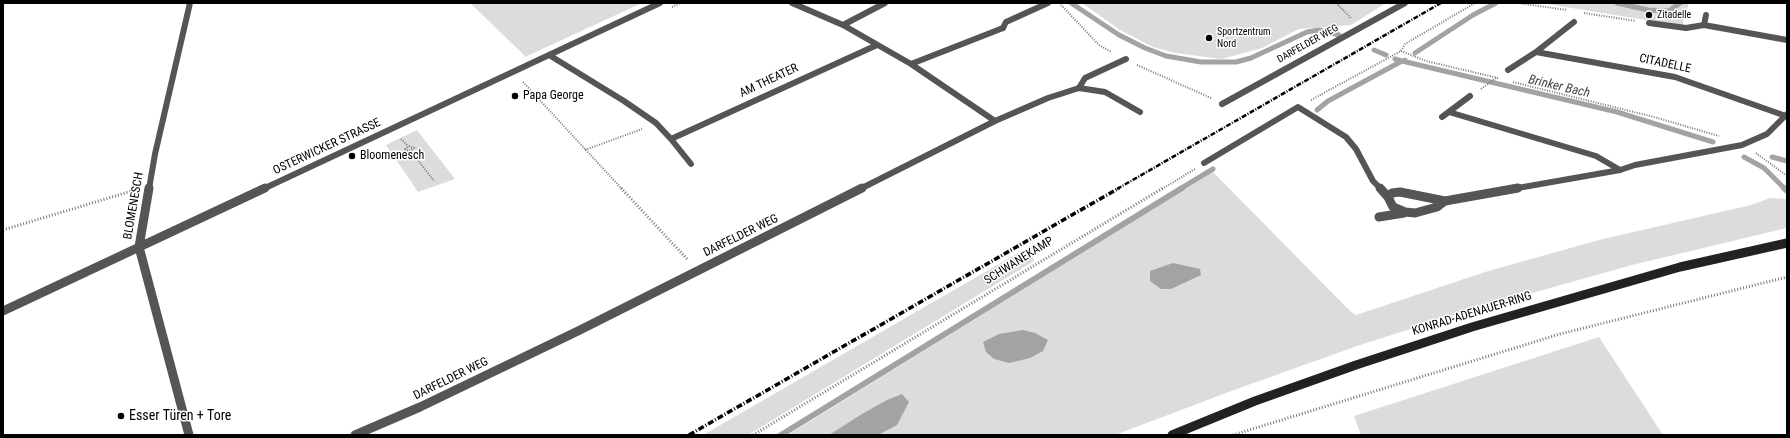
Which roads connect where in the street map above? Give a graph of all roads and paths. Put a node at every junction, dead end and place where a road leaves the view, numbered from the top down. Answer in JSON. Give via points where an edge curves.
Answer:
{"nodes":[{"id":1,"x":190,"y":3,"type":"edge"},
{"id":2,"x":660,"y":3,"type":"edge"},
{"id":3,"x":792,"y":3,"type":"edge"},
{"id":4,"x":885,"y":3,"type":"edge"},
{"id":5,"x":1048,"y":3,"type":"edge"},
{"id":6,"x":1336,"y":3,"type":"edge"},
{"id":7,"x":1405,"y":3,"type":"edge"},
{"id":8,"x":1474,"y":3,"type":"edge"},
{"id":9,"x":1706,"y":15,"type":"dead end"},
{"id":10,"x":1574,"y":22,"type":"dead end"},
{"id":11,"x":1649,"y":23,"type":"dead end"},
{"id":12,"x":843,"y":24,"type":"junction"},
{"id":13,"x":1365,"y":25,"type":"junction"},
{"id":14,"x":1704,"y":26,"type":"junction"},
{"id":15,"x":1787,"y":40,"type":"edge"},
{"id":16,"x":877,"y":45,"type":"junction"},
{"id":17,"x":1401,"y":51,"type":"junction"},
{"id":18,"x":1536,"y":52,"type":"junction"},
{"id":19,"x":548,"y":55,"type":"junction"},
{"id":20,"x":1126,"y":59,"type":"dead end"},
{"id":21,"x":911,"y":64,"type":"junction"},
{"id":22,"x":1508,"y":70,"type":"dead end"},
{"id":23,"x":513,"y":72,"type":"junction"},
{"id":24,"x":1494,"y":80,"type":"dead end"},
{"id":25,"x":1504,"y":80,"type":"dead end"},
{"id":26,"x":1511,"y":82,"type":"dead end"},
{"id":27,"x":1488,"y":84,"type":"dead end"},
{"id":28,"x":1079,"y":88,"type":"junction"},
{"id":29,"x":1470,"y":96,"type":"dead end"},
{"id":30,"x":1222,"y":104,"type":"dead end"},
{"id":31,"x":1298,"y":107,"type":"junction"},
{"id":32,"x":1140,"y":112,"type":"dead end"},
{"id":33,"x":1449,"y":112,"type":"junction"},
{"id":34,"x":1786,"y":115,"type":"edge"},
{"id":35,"x":1442,"y":117,"type":"dead end"},
{"id":36,"x":995,"y":121,"type":"junction"},
{"id":37,"x":656,"y":123,"type":"junction"},
{"id":38,"x":400,"y":136,"type":"dead end"},
{"id":39,"x":671,"y":139,"type":"junction"},
{"id":40,"x":1742,"y":145,"type":"junction"},
{"id":41,"x":408,"y":146,"type":"junction"},
{"id":42,"x":585,"y":150,"type":"junction"},
{"id":43,"x":410,"y":151,"type":"junction"},
{"id":44,"x":1204,"y":162,"type":"joint"},
{"id":45,"x":691,"y":164,"type":"dead end"},
{"id":46,"x":1620,"y":170,"type":"junction"},
{"id":47,"x":1787,"y":176,"type":"edge"},
{"id":48,"x":434,"y":181,"type":"dead end"},
{"id":49,"x":149,"y":186,"type":"junction"},
{"id":50,"x":1388,"y":197,"type":"junction"},
{"id":51,"x":1445,"y":201,"type":"junction"},
{"id":52,"x":1405,"y":212,"type":"junction"},
{"id":53,"x":1379,"y":217,"type":"dead end"},
{"id":54,"x":3,"y":230,"type":"edge"},
{"id":55,"x":1787,"y":243,"type":"edge"},
{"id":56,"x":139,"y":247,"type":"junction"},
{"id":57,"x":698,"y":271,"type":"junction"},
{"id":58,"x":1787,"y":277,"type":"edge"},
{"id":59,"x":3,"y":310,"type":"edge"},
{"id":60,"x":189,"y":435,"type":"edge"},
{"id":61,"x":355,"y":435,"type":"edge"},
{"id":62,"x":753,"y":435,"type":"edge"},
{"id":63,"x":1172,"y":435,"type":"edge"},
{"id":64,"x":1233,"y":435,"type":"edge"}],
"edges":[{"from":1,"to":49,"type":"street","name":"BLOMENESCH"},
{"from":2,"to":19,"type":"street","name":"OSTERWICKER STRASSE"},
{"from":3,"to":12,"type":"street"},
{"from":4,"to":12,"type":"street"},
{"from":5,"to":21,"type":"street","via":[[1006,22],[1003,28]]},
{"from":6,"to":13,"type":"path","via":[[1348,16]]},
{"from":7,"to":13,"type":"street","name":"DARFELDER WEG"},
{"from":8,"to":17,"type":"path","via":[[1405,44]]},
{"from":9,"to":14,"type":"street"},
{"from":10,"to":18,"type":"street"},
{"from":11,"to":14,"type":"street","via":[[1686,28]]},
{"from":12,"to":16,"type":"street"},
{"from":13,"to":30,"type":"street","name":"DARFELDER WEG"},
{"from":14,"to":15,"type":"street"},
{"from":16,"to":21,"type":"street"},
{"from":16,"to":39,"type":"street","name":"AM THEATER"},
{"from":17,"to":25,"type":"path","via":[[1426,61]]},
{"from":17,"to":31,"type":"path"},
{"from":18,"to":22,"type":"street"},
{"from":18,"to":34,"type":"street","name":"CITADELLE","via":[[1675,77]]},
{"from":19,"to":23,"type":"street","name":"OSTERWICKER STRASSE"},
{"from":19,"to":37,"type":"street"},
{"from":20,"to":28,"type":"street","via":[[1085,78]]},
{"from":21,"to":36,"type":"street"},
{"from":23,"to":42,"type":"path"},
{"from":23,"to":56,"type":"street","name":"OSTERWICKER STRASSE"},
{"from":24,"to":27,"type":"path"},
{"from":26,"to":40,"type":"path","via":[[1654,117]]},
{"from":28,"to":32,"type":"street","name":"DARFELDER WEG","via":[[1104,92]]},
{"from":28,"to":36,"type":"street","name":"DARFELDER WEG","via":[[1048,98]]},
{"from":29,"to":33,"type":"street"},
{"from":31,"to":44,"type":"street"},
{"from":31,"to":50,"type":"street","via":[[1346,137],[1356,149],[1373,181]]},
{"from":33,"to":35,"type":"street"},
{"from":33,"to":46,"type":"street","via":[[1596,156]]},
{"from":34,"to":40,"type":"street","name":"CITADELLE","via":[[1767,134]]},
{"from":36,"to":57,"type":"street","name":"DARFELDER WEG"},
{"from":37,"to":39,"type":"street"},
{"from":37,"to":42,"type":"path"},
{"from":38,"to":41,"type":"path"},
{"from":39,"to":45,"type":"street"},
{"from":40,"to":46,"type":"street","name":"CITADELLE"},
{"from":40,"to":47,"type":"path"},
{"from":41,"to":43,"type":"path","via":[[404,150]]},
{"from":41,"to":43,"type":"path","via":[[414,147]]},
{"from":42,"to":57,"type":"path"},
{"from":43,"to":48,"type":"path"},
{"from":44,"to":62,"type":"path","name":"SCHWANEKAMP"},
{"from":46,"to":51,"type":"street","name":"CITADELLE"},
{"from":49,"to":54,"type":"path"},
{"from":49,"to":56,"type":"street","name":"BLOMENESCH"},
{"from":50,"to":51,"type":"street","name":"CITADELLE","via":[[1400,192]]},
{"from":50,"to":52,"type":"street","via":[[1393,207]]},
{"from":51,"to":52,"type":"street","name":"CITADELLE","via":[[1422,212]]},
{"from":52,"to":53,"type":"street","name":"CITADELLE"},
{"from":55,"to":63,"type":"main road","name":"KONRAD-ADENAUER-RING","via":[[1673,269],[1472,327],[1327,375]]},
{"from":56,"to":59,"type":"street","name":"OSTERWICKER STRASSE"},
{"from":56,"to":60,"type":"street","name":"BLOMENESCH"},
{"from":57,"to":61,"type":"street","name":"DARFELDER WEG","via":[[434,400]]},
{"from":58,"to":64,"type":"path","via":[[1560,334]]}]}
